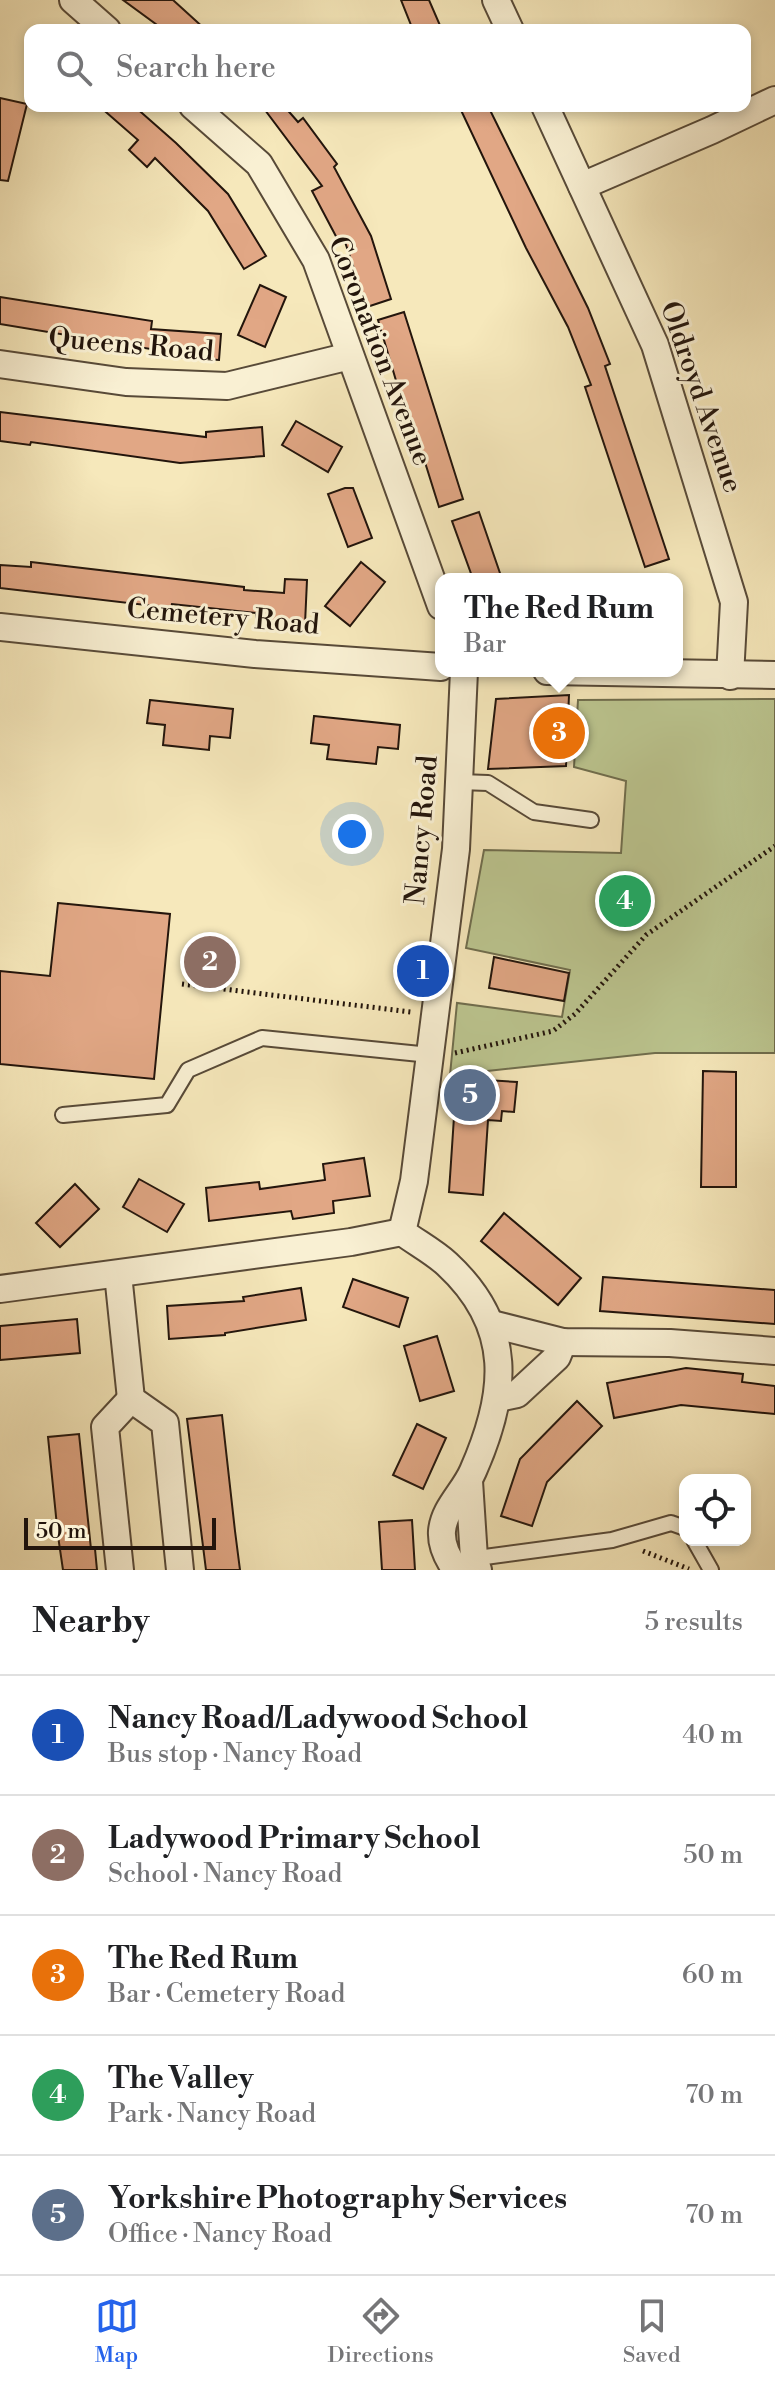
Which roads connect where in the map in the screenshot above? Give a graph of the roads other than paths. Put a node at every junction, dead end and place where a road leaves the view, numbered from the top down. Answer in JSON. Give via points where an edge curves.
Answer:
{"nodes":[{"id":1,"x":73,"y":0,"type":"edge"},
{"id":2,"x":496,"y":0,"type":"edge"},
{"id":3,"x":100,"y":24,"type":"edge"},
{"id":4,"x":507,"y":24,"type":"edge"},
{"id":5,"x":775,"y":100,"type":"edge"},
{"id":6,"x":751,"y":111,"type":"edge"},
{"id":7,"x":200,"y":112,"type":"edge"},
{"id":8,"x":548,"y":112,"type":"edge"},
{"id":9,"x":750,"y":112,"type":"edge"},
{"id":10,"x":582,"y":186,"type":"junction"},
{"id":11,"x":350,"y":356,"type":"junction"},
{"id":12,"x":0,"y":364,"type":"edge"},
{"id":13,"x":435,"y":590,"type":"edge"},
{"id":14,"x":0,"y":627,"type":"edge"},
{"id":15,"x":435,"y":667,"type":"edge"},
{"id":16,"x":683,"y":675,"type":"edge"},
{"id":17,"x":775,"y":675,"type":"edge"},
{"id":18,"x":730,"y":676,"type":"junction"},
{"id":19,"x":464,"y":677,"type":"edge"},
{"id":20,"x":460,"y":782,"type":"junction"},
{"id":21,"x":591,"y":820,"type":"dead end"},
{"id":22,"x":430,"y":1055,"type":"junction"},
{"id":23,"x":63,"y":1115,"type":"dead end"},
{"id":24,"x":402,"y":1232,"type":"junction"},
{"id":25,"x":118,"y":1274,"type":"junction"},
{"id":26,"x":0,"y":1289,"type":"edge"},
{"id":27,"x":492,"y":1324,"type":"junction"},
{"id":28,"x":563,"y":1342,"type":"junction"},
{"id":29,"x":775,"y":1351,"type":"edge"},
{"id":30,"x":499,"y":1398,"type":"junction"},
{"id":31,"x":131,"y":1399,"type":"junction"},
{"id":32,"x":679,"y":1526,"type":"edge"},
{"id":33,"x":697,"y":1546,"type":"edge"},
{"id":34,"x":465,"y":1565,"type":"edge"},
{"id":35,"x":120,"y":1570,"type":"edge"},
{"id":36,"x":180,"y":1570,"type":"edge"},
{"id":37,"x":711,"y":1570,"type":"edge"}],
"edges":[{"from":1,"to":3,"type":"street"},
{"from":2,"to":4,"type":"street"},
{"from":5,"to":6,"type":"street"},
{"from":7,"to":11,"type":"street","name":"Coronation Avenue","via":[[259,164],[316,260]]},
{"from":8,"to":10,"type":"street","name":"Oldroyd Avenue"},
{"from":9,"to":10,"type":"street"},
{"from":10,"to":18,"type":"street","name":"Oldroyd Avenue","via":[[655,345],[734,602]]},
{"from":11,"to":12,"type":"street","name":"Queens Road","via":[[227,386],[126,382]]},
{"from":11,"to":13,"type":"street","name":"Coronation Avenue"},
{"from":14,"to":15,"type":"street","name":"Cemetery Road"},
{"from":16,"to":18,"type":"street"},
{"from":17,"to":18,"type":"street"},
{"from":19,"to":20,"type":"street","name":"Nancy Road"},
{"from":20,"to":21,"type":"lane","via":[[488,783],[534,812]]},
{"from":20,"to":22,"type":"street","name":"Nancy Road"},
{"from":22,"to":23,"type":"lane","via":[[262,1038],[188,1070],[167,1105]]},
{"from":22,"to":24,"type":"street","name":"Nancy Road"},
{"from":24,"to":25,"type":"street"},
{"from":24,"to":27,"type":"street","via":[[447,1264]]},
{"from":25,"to":26,"type":"street"},
{"from":25,"to":31,"type":"street"},
{"from":27,"to":28,"type":"street"},
{"from":27,"to":30,"type":"street"},
{"from":28,"to":29,"type":"street"},
{"from":28,"to":30,"type":"street","via":[[557,1357],[517,1394]]},
{"from":30,"to":34,"type":"street","via":[[488,1438],[442,1531],[445,1552]]},
{"from":31,"to":35,"type":"street","via":[[105,1427]]},
{"from":31,"to":36,"type":"street","via":[[165,1423]]},
{"from":32,"to":34,"type":"lane","via":[[671,1523],[612,1540]]},
{"from":33,"to":37,"type":"lane"}]}
